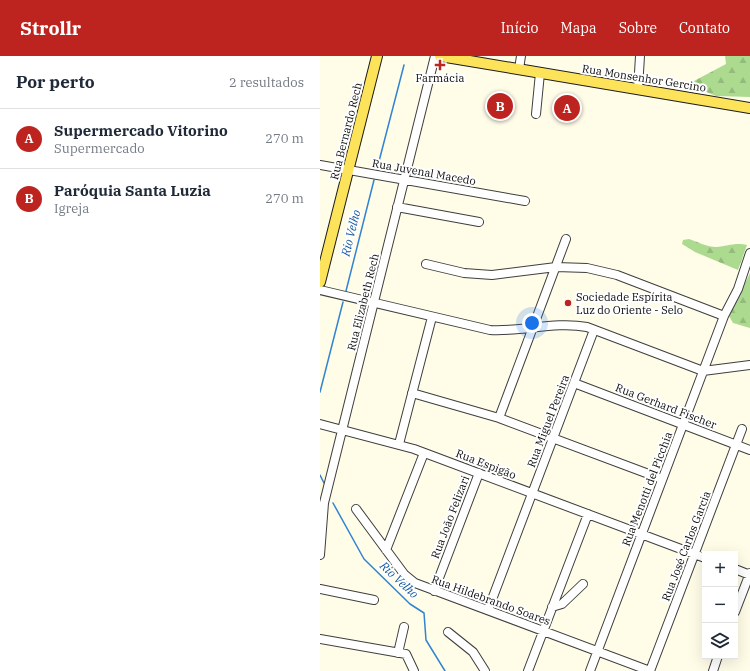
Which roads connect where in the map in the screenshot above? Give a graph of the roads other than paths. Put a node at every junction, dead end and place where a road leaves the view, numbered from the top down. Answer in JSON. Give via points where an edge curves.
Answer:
{"nodes":[{"id":1,"x":377,"y":56,"type":"edge"},
{"id":2,"x":434,"y":56,"type":"edge"},
{"id":3,"x":440,"y":56,"type":"edge"},
{"id":4,"x":520,"y":56,"type":"edge"},
{"id":5,"x":640,"y":56,"type":"edge"},
{"id":6,"x":463,"y":58,"type":"edge"},
{"id":7,"x":519,"y":69,"type":"junction"},
{"id":8,"x":540,"y":73,"type":"junction"},
{"id":9,"x":638,"y":89,"type":"junction"},
{"id":10,"x":750,"y":108,"type":"edge"},
{"id":11,"x":536,"y":114,"type":"dead end"},
{"id":12,"x":320,"y":165,"type":"edge"},
{"id":13,"x":348,"y":170,"type":"junction"},
{"id":14,"x":404,"y":180,"type":"junction"},
{"id":15,"x":525,"y":201,"type":"dead end"},
{"id":16,"x":397,"y":207,"type":"junction"},
{"id":17,"x":478,"y":222,"type":"dead end"},
{"id":18,"x":566,"y":239,"type":"dead end"},
{"id":19,"x":750,"y":253,"type":"edge"},
{"id":20,"x":426,"y":264,"type":"dead end"},
{"id":21,"x":556,"y":267,"type":"junction"},
{"id":22,"x":320,"y":282,"type":"edge"},
{"id":23,"x":320,"y":290,"type":"edge"},
{"id":24,"x":374,"y":303,"type":"junction"},
{"id":25,"x":724,"y":316,"type":"junction"},
{"id":26,"x":432,"y":317,"type":"junction"},
{"id":27,"x":533,"y":328,"type":"junction"},
{"id":28,"x":594,"y":330,"type":"junction"},
{"id":29,"x":750,"y":365,"type":"edge"},
{"id":30,"x":703,"y":371,"type":"junction"},
{"id":31,"x":574,"y":383,"type":"junction"},
{"id":32,"x":412,"y":393,"type":"junction"},
{"id":33,"x":499,"y":418,"type":"junction"},
{"id":34,"x":320,"y":424,"type":"edge"},
{"id":35,"x":683,"y":424,"type":"junction"},
{"id":36,"x":742,"y":429,"type":"dead end"},
{"id":37,"x":342,"y":430,"type":"junction"},
{"id":38,"x":554,"y":438,"type":"junction"},
{"id":39,"x":399,"y":444,"type":"junction"},
{"id":40,"x":736,"y":444,"type":"junction"},
{"id":41,"x":750,"y":450,"type":"edge"},
{"id":42,"x":424,"y":453,"type":"junction"},
{"id":43,"x":478,"y":473,"type":"junction"},
{"id":44,"x":662,"y":479,"type":"junction"},
{"id":45,"x":532,"y":494,"type":"junction"},
{"id":46,"x":356,"y":509,"type":"dead end"},
{"id":47,"x":588,"y":514,"type":"junction"},
{"id":48,"x":321,"y":524,"type":"edge"},
{"id":49,"x":642,"y":534,"type":"junction"},
{"id":50,"x":386,"y":550,"type":"junction"},
{"id":51,"x":695,"y":554,"type":"junction"},
{"id":52,"x":320,"y":555,"type":"edge"},
{"id":53,"x":702,"y":557,"type":"edge"},
{"id":54,"x":738,"y":570,"type":"edge"},
{"id":55,"x":750,"y":574,"type":"edge"},
{"id":56,"x":583,"y":584,"type":"dead end"},
{"id":57,"x":320,"y":589,"type":"edge"},
{"id":58,"x":434,"y":591,"type":"junction"},
{"id":59,"x":374,"y":600,"type":"dead end"},
{"id":60,"x":738,"y":604,"type":"edge"},
{"id":61,"x":552,"y":607,"type":"junction"},
{"id":62,"x":488,"y":610,"type":"junction"},
{"id":63,"x":404,"y":626,"type":"dead end"},
{"id":64,"x":543,"y":631,"type":"junction"},
{"id":65,"x":448,"y":632,"type":"dead end"},
{"id":66,"x":320,"y":639,"type":"edge"},
{"id":67,"x":598,"y":651,"type":"junction"},
{"id":68,"x":402,"y":654,"type":"junction"},
{"id":69,"x":717,"y":659,"type":"edge"},
{"id":70,"x":414,"y":671,"type":"edge"},
{"id":71,"x":485,"y":671,"type":"edge"},
{"id":72,"x":528,"y":671,"type":"edge"},
{"id":73,"x":590,"y":671,"type":"edge"},
{"id":74,"x":650,"y":671,"type":"edge"},
{"id":75,"x":713,"y":671,"type":"edge"}],
"edges":[{"from":1,"to":13,"type":"main road","name":"Rua Bernardo Rech"},
{"from":2,"to":14,"type":"street","name":"Rua Elizabeth Rech"},
{"from":3,"to":6,"type":"main road","name":"Rua Monsenhor Gercino"},
{"from":4,"to":7,"type":"street"},
{"from":5,"to":9,"type":"street"},
{"from":6,"to":7,"type":"main road","name":"Rua Monsenhor Gercino"},
{"from":7,"to":8,"type":"main road","name":"Rua Monsenhor Gercino"},
{"from":8,"to":9,"type":"main road","name":"Rua Monsenhor Gercino"},
{"from":8,"to":11,"type":"street"},
{"from":9,"to":10,"type":"main road","name":"Rua Monsenhor Gercino"},
{"from":12,"to":13,"type":"street","name":"Rua Juvenal Macedo"},
{"from":13,"to":14,"type":"street","name":"Rua Juvenal Macedo"},
{"from":13,"to":22,"type":"main road","name":"Rua Bernardo Rech"},
{"from":14,"to":15,"type":"street","name":"Rua Juvenal Macedo"},
{"from":14,"to":16,"type":"street","name":"Rua Elizabeth Rech"},
{"from":16,"to":17,"type":"street"},
{"from":16,"to":24,"type":"street","name":"Rua Elizabeth Rech"},
{"from":18,"to":21,"type":"street"},
{"from":19,"to":25,"type":"street","name":"Rua Menotti del Picchia","via":[[738,289]]},
{"from":20,"to":21,"type":"street","via":[[484,275]]},
{"from":21,"to":25,"type":"street","via":[[581,267],[608,272]]},
{"from":21,"to":27,"type":"street"},
{"from":23,"to":24,"type":"street"},
{"from":24,"to":26,"type":"street"},
{"from":24,"to":37,"type":"street","name":"Rua Elizabeth Rech"},
{"from":25,"to":30,"type":"street","name":"Rua Menotti del Picchia"},
{"from":26,"to":27,"type":"street","via":[[490,330]]},
{"from":26,"to":32,"type":"street"},
{"from":27,"to":28,"type":"street","via":[[575,326]]},
{"from":27,"to":33,"type":"street"},
{"from":28,"to":30,"type":"street"},
{"from":28,"to":31,"type":"street","name":"Rua Miguel Pereira"},
{"from":29,"to":30,"type":"street"},
{"from":30,"to":35,"type":"street","name":"Rua Menotti del Picchia"},
{"from":31,"to":35,"type":"street","name":"Rua Gerhard Fischer"},
{"from":31,"to":38,"type":"street","name":"Rua Miguel Pereira"},
{"from":32,"to":33,"type":"street"},
{"from":32,"to":39,"type":"street"},
{"from":33,"to":38,"type":"street"},
{"from":34,"to":37,"type":"street","name":"Rua Espigão"},
{"from":35,"to":40,"type":"street","name":"Rua Gerhard Fischer"},
{"from":35,"to":44,"type":"street","name":"Rua Menotti del Picchia"},
{"from":36,"to":40,"type":"street","name":"Rua José Carlos Garcia"},
{"from":37,"to":39,"type":"street","name":"Rua Espigão"},
{"from":37,"to":48,"type":"street","name":"Rua Elizabeth Rech"},
{"from":38,"to":44,"type":"street"},
{"from":38,"to":45,"type":"street","name":"Rua Miguel Pereira"},
{"from":39,"to":42,"type":"street","name":"Rua Espigão"},
{"from":40,"to":41,"type":"street","name":"Rua Gerhard Fischer"},
{"from":40,"to":51,"type":"street","name":"Rua José Carlos Garcia"},
{"from":42,"to":43,"type":"street","name":"Rua Espigão"},
{"from":42,"to":50,"type":"street"},
{"from":43,"to":45,"type":"street","name":"Rua Espigão"},
{"from":43,"to":58,"type":"street","name":"Rua João Felizari"},
{"from":44,"to":49,"type":"street","name":"Rua Menotti del Picchia"},
{"from":45,"to":47,"type":"street","name":"Rua Espigão"},
{"from":45,"to":62,"type":"street","name":"Rua Miguel Pereira"},
{"from":46,"to":50,"type":"street","name":"Rua Hildebrando Soares"},
{"from":47,"to":49,"type":"street","name":"Rua Espigão"},
{"from":47,"to":61,"type":"street"},
{"from":48,"to":52,"type":"street","name":"Rua Elizabeth Rech"},
{"from":49,"to":51,"type":"street","name":"Rua Espigão"},
{"from":49,"to":67,"type":"street","name":"Rua Menotti del Picchia"},
{"from":50,"to":58,"type":"street","name":"Rua Hildebrando Soares","via":[[404,574]]},
{"from":51,"to":53,"type":"street","name":"Rua Espigão"},
{"from":51,"to":74,"type":"street","name":"Rua José Carlos Garcia"},
{"from":54,"to":55,"type":"street"},
{"from":55,"to":60,"type":"street"},
{"from":56,"to":61,"type":"street","via":[[562,604]]},
{"from":57,"to":59,"type":"street"},
{"from":58,"to":62,"type":"street","name":"Rua Hildebrando Soares"},
{"from":61,"to":64,"type":"street"},
{"from":62,"to":64,"type":"street","name":"Rua Hildebrando Soares"},
{"from":63,"to":68,"type":"street"},
{"from":64,"to":67,"type":"street","name":"Rua Hildebrando Soares"},
{"from":64,"to":72,"type":"street"},
{"from":65,"to":71,"type":"street","via":[[473,652]]},
{"from":66,"to":68,"type":"street"},
{"from":67,"to":73,"type":"street","name":"Rua Menotti del Picchia"},
{"from":67,"to":74,"type":"street","name":"Rua Hildebrando Soares"},
{"from":68,"to":70,"type":"street"},
{"from":69,"to":75,"type":"street"}]}
